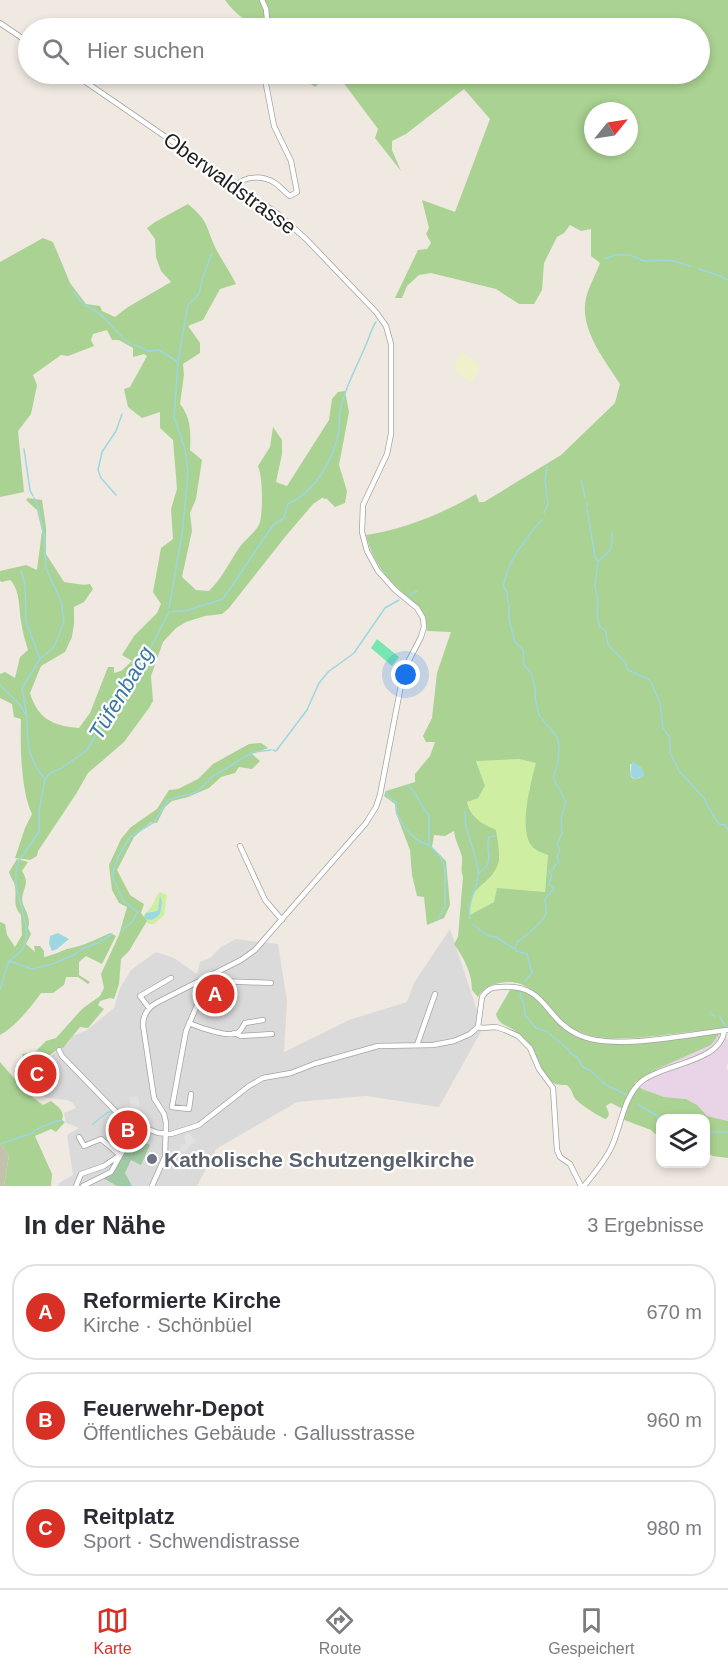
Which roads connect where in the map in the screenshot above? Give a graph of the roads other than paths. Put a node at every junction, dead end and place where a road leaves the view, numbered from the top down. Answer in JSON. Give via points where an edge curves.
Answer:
{"nodes":[{"id":1,"x":262,"y":0,"type":"edge"},
{"id":2,"x":267,"y":18,"type":"edge"},
{"id":3,"x":0,"y":23,"type":"edge"},
{"id":4,"x":18,"y":35,"type":"edge"},
{"id":5,"x":89,"y":84,"type":"edge"},
{"id":6,"x":266,"y":84,"type":"edge"},
{"id":7,"x":237,"y":185,"type":"junction"},
{"id":8,"x":240,"y":846,"type":"dead end"},
{"id":9,"x":282,"y":920,"type":"junction"},
{"id":10,"x":171,"y":978,"type":"dead end"},
{"id":11,"x":198,"y":982,"type":"junction"},
{"id":12,"x":271,"y":983,"type":"dead end"},
{"id":13,"x":201,"y":988,"type":"junction"},
{"id":14,"x":435,"y":994,"type":"dead end"},
{"id":15,"x":149,"y":1008,"type":"junction"},
{"id":16,"x":263,"y":1020,"type":"dead end"},
{"id":17,"x":189,"y":1023,"type":"junction"},
{"id":18,"x":478,"y":1027,"type":"junction"},
{"id":19,"x":726,"y":1030,"type":"edge"},
{"id":20,"x":234,"y":1033,"type":"junction"},
{"id":21,"x":272,"y":1034,"type":"dead end"},
{"id":22,"x":417,"y":1045,"type":"junction"},
{"id":23,"x":59,"y":1050,"type":"dead end"},
{"id":24,"x":191,"y":1094,"type":"dead end"},
{"id":25,"x":136,"y":1126,"type":"junction"},
{"id":26,"x":96,"y":1133,"type":"dead end"},
{"id":27,"x":166,"y":1134,"type":"junction"},
{"id":28,"x":79,"y":1137,"type":"dead end"},
{"id":29,"x":101,"y":1139,"type":"junction"},
{"id":30,"x":120,"y":1155,"type":"junction"},
{"id":31,"x":76,"y":1186,"type":"edge"},
{"id":32,"x":83,"y":1186,"type":"edge"},
{"id":33,"x":152,"y":1186,"type":"edge"},
{"id":34,"x":583,"y":1186,"type":"edge"}],
"edges":[{"from":1,"to":2,"type":"street"},
{"from":3,"to":4,"type":"street"},
{"from":5,"to":7,"type":"street","name":"Oberwaldstrasse"},
{"from":6,"to":7,"type":"street","via":[[274,126],[291,160],[297,192],[290,196],[274,182],[258,178]]},
{"from":7,"to":9,"type":"street","name":"Oberwaldstrasse","via":[[306,239],[386,327],[391,344],[392,434],[363,505],[362,532],[378,571],[417,608],[424,623],[422,637],[405,668],[373,813]]},
{"from":8,"to":9,"type":"street","via":[[265,900]]},
{"from":9,"to":11,"type":"street","name":"Oberwaldstrasse","via":[[261,945],[241,960]]},
{"from":10,"to":15,"type":"street","via":[[141,994]]},
{"from":11,"to":13,"type":"street"},
{"from":11,"to":15,"type":"street","name":"Oberwaldstrasse"},
{"from":12,"to":13,"type":"street","via":[[218,981]]},
{"from":13,"to":17,"type":"street"},
{"from":14,"to":22,"type":"street"},
{"from":15,"to":27,"type":"street","via":[[143,1019],[145,1039],[154,1095],[166,1119]]},
{"from":16,"to":20,"type":"street","via":[[245,1023]]},
{"from":17,"to":20,"type":"street"},
{"from":17,"to":24,"type":"street","via":[[172,1107],[189,1109]]},
{"from":18,"to":19,"type":"street","via":[[484,993],[493,987],[513,986],[527,988],[569,1030],[593,1040],[626,1041]]},
{"from":18,"to":22,"type":"street","via":[[454,1041]]},
{"from":18,"to":34,"type":"street","via":[[501,1028],[518,1036],[530,1048],[553,1088],[557,1150]]},
{"from":19,"to":34,"type":"street","via":[[713,1051],[637,1086],[611,1147]]},
{"from":20,"to":21,"type":"street"},
{"from":22,"to":27,"type":"street","via":[[363,1049],[263,1078],[196,1127]]},
{"from":23,"to":25,"type":"street","via":[[115,1112]]},
{"from":25,"to":27,"type":"street"},
{"from":25,"to":30,"type":"street"},
{"from":26,"to":29,"type":"street"},
{"from":27,"to":33,"type":"street","via":[[164,1161]]},
{"from":28,"to":29,"type":"street","via":[[84,1146]]},
{"from":29,"to":30,"type":"street"},
{"from":30,"to":31,"type":"street","via":[[81,1174]]},
{"from":30,"to":32,"type":"street","via":[[109,1174]]}]}
